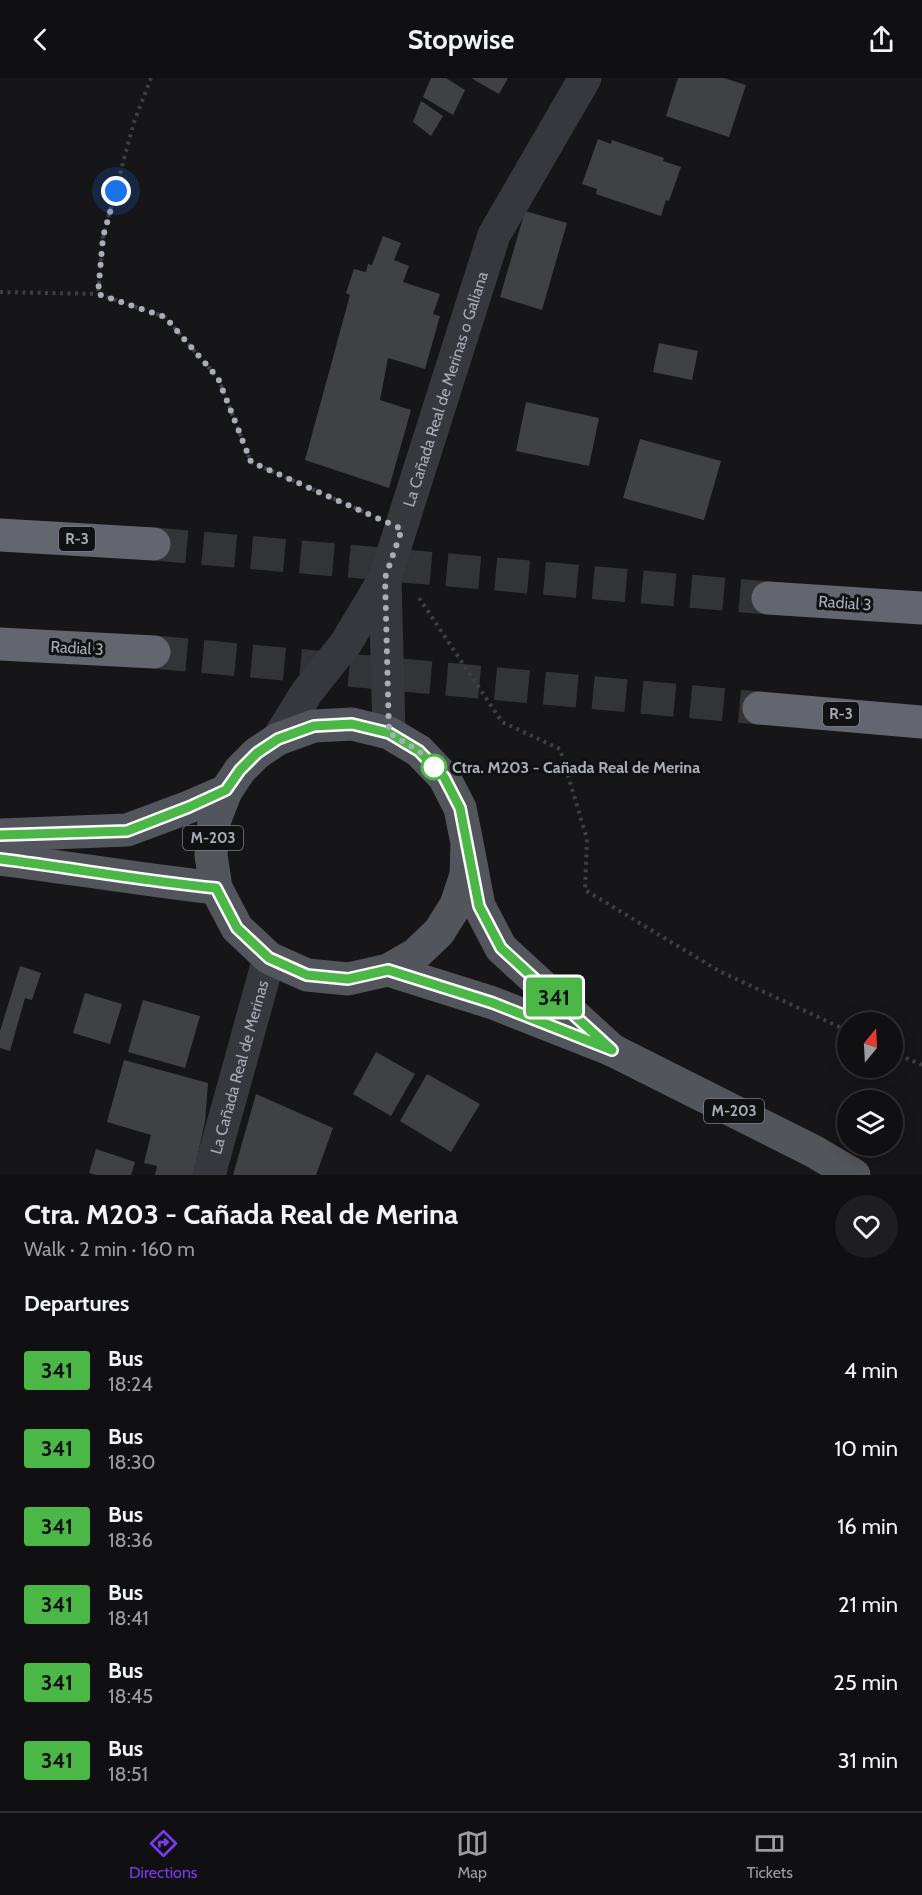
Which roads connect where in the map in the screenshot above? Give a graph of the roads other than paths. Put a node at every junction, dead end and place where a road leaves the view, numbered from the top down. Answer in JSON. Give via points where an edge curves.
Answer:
{"nodes":[{"id":1,"x":585,"y":78,"type":"edge"},
{"id":2,"x":0,"y":536,"type":"edge"},
{"id":3,"x":154,"y":543,"type":"tunnel mouth"},
{"id":4,"x":393,"y":555,"type":"junction"},
{"id":5,"x":768,"y":598,"type":"tunnel mouth"},
{"id":6,"x":922,"y":608,"type":"edge"},
{"id":7,"x":0,"y":644,"type":"edge"},
{"id":8,"x":154,"y":652,"type":"tunnel mouth"},
{"id":9,"x":759,"y":708,"type":"tunnel mouth"},
{"id":10,"x":914,"y":721,"type":"edge"},
{"id":11,"x":389,"y":733,"type":"junction"},
{"id":12,"x":278,"y":739,"type":"junction"},
{"id":13,"x":226,"y":790,"type":"junction"},
{"id":14,"x":0,"y":835,"type":"edge"},
{"id":15,"x":467,"y":843,"type":"junction"},
{"id":16,"x":0,"y":859,"type":"edge"},
{"id":17,"x":216,"y":888,"type":"junction"},
{"id":18,"x":269,"y":958,"type":"junction"},
{"id":19,"x":388,"y":970,"type":"junction"},
{"id":20,"x":612,"y":1050,"type":"junction"},
{"id":21,"x":209,"y":1175,"type":"edge"},
{"id":22,"x":854,"y":1175,"type":"edge"}],
"edges":[{"from":1,"to":4,"type":"street","name":"La Cañada Real de Merinas o Galiana","via":[[494,235]]},
{"from":2,"to":3,"type":"highway","number":"R-3"},
{"from":4,"to":11,"type":"street","name":"La Cañada Real de Merinas o Galiana"},
{"from":4,"to":12,"type":"street","name":"La Cañada Real de Merinas o Galiana","via":[[346,643],[307,692]]},
{"from":5,"to":6,"type":"highway","name":"Radial 3"},
{"from":7,"to":8,"type":"highway","name":"Radial 3"},
{"from":9,"to":10,"type":"highway","number":"R-3"},
{"from":11,"to":12,"type":"main road","number":"M-203","via":[[352,724],[314,726]]},
{"from":11,"to":15,"type":"main road","number":"M-203","via":[[419,751],[444,777],[460,808]]},
{"from":12,"to":13,"type":"main road","number":"M-203","via":[[257,753]]},
{"from":13,"to":14,"type":"main road","number":"M-203","via":[[127,831]]},
{"from":13,"to":17,"type":"main road","number":"M-203","via":[[214,822],[211,855]]},
{"from":15,"to":19,"type":"main road","number":"M-203","via":[[466,875],[456,905],[439,932],[416,954]]},
{"from":15,"to":20,"type":"main road","number":"M-203","via":[[479,906],[501,948]]},
{"from":16,"to":17,"type":"main road"},
{"from":17,"to":18,"type":"main road","number":"M-203","via":[[237,928]]},
{"from":18,"to":19,"type":"main road","number":"M-203","via":[[307,975],[348,979]]},
{"from":18,"to":21,"type":"street","name":"La Cañada Real de Merinas"},
{"from":19,"to":20,"type":"main road","number":"M-203","via":[[493,1003]]},
{"from":20,"to":22,"type":"main road","number":"M-203"}]}
